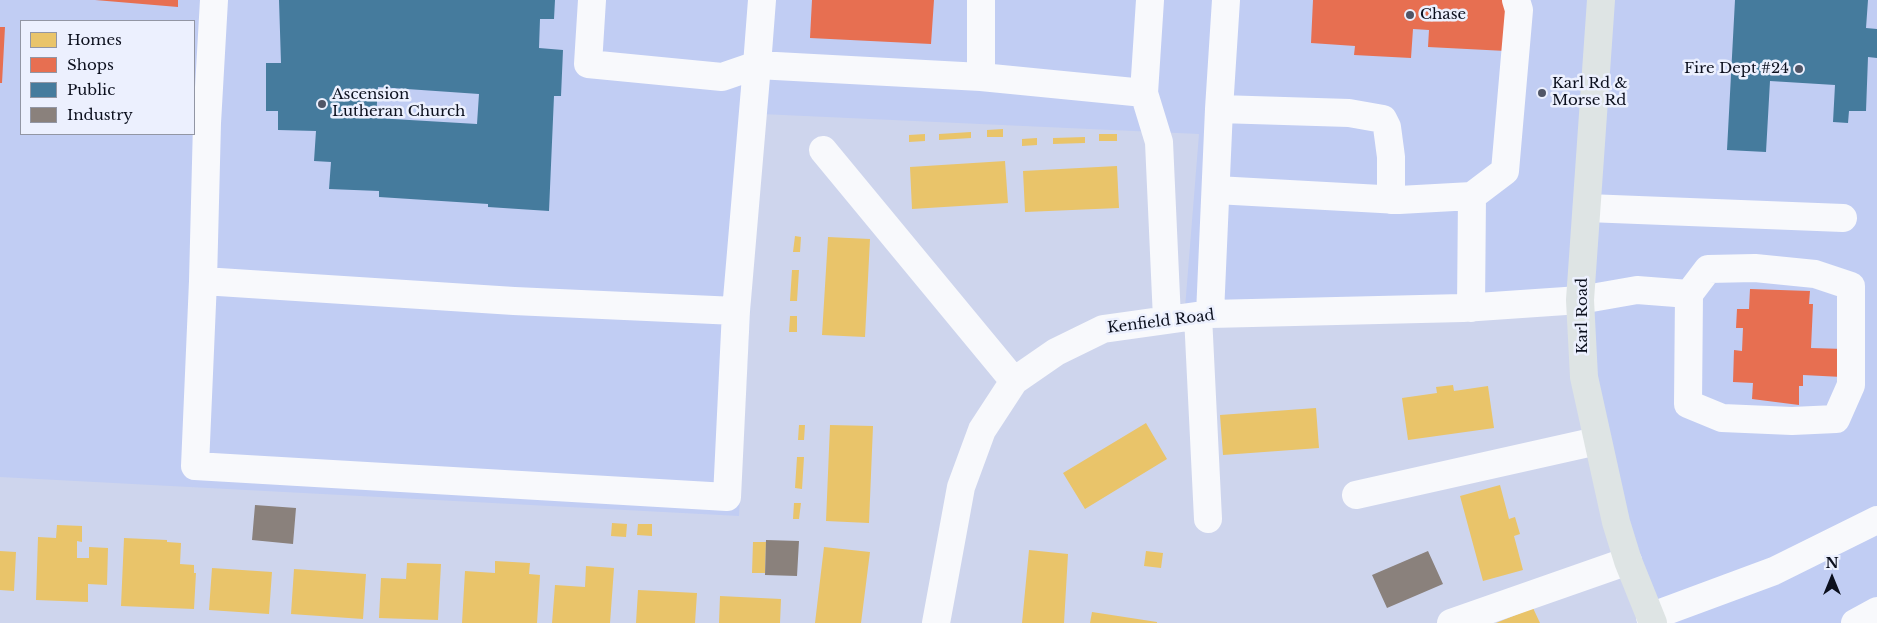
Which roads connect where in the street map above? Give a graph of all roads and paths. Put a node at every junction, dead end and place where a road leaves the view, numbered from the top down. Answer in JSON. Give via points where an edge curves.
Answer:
{"nodes":[{"id":1,"x":214,"y":0,"type":"edge"},
{"id":2,"x":592,"y":0,"type":"edge"},
{"id":3,"x":762,"y":0,"type":"edge"},
{"id":4,"x":981,"y":0,"type":"edge"},
{"id":5,"x":1150,"y":0,"type":"edge"},
{"id":6,"x":1226,"y":0,"type":"edge"},
{"id":7,"x":1516,"y":0,"type":"edge"},
{"id":8,"x":1601,"y":0,"type":"edge"},
{"id":9,"x":757,"y":65,"type":"junction"},
{"id":10,"x":981,"y":77,"type":"junction"},
{"id":11,"x":1144,"y":93,"type":"junction"},
{"id":12,"x":1219,"y":109,"type":"junction"},
{"id":13,"x":823,"y":150,"type":"dead end"},
{"id":14,"x":1216,"y":190,"type":"junction"},
{"id":15,"x":1472,"y":196,"type":"junction"},
{"id":16,"x":1395,"y":200,"type":"junction"},
{"id":17,"x":1587,"y":208,"type":"junction"},
{"id":18,"x":1843,"y":218,"type":"dead end"},
{"id":19,"x":203,"y":281,"type":"junction"},
{"id":20,"x":1689,"y":294,"type":"junction"},
{"id":21,"x":1580,"y":300,"type":"junction"},
{"id":22,"x":1470,"y":308,"type":"junction"},
{"id":23,"x":736,"y":311,"type":"junction"},
{"id":24,"x":1204,"y":315,"type":"junction"},
{"id":25,"x":1167,"y":319,"type":"junction"},
{"id":26,"x":1014,"y":381,"type":"junction"},
{"id":27,"x":1597,"y":441,"type":"junction"},
{"id":28,"x":1356,"y":495,"type":"dead end"},
{"id":29,"x":1208,"y":519,"type":"dead end"},
{"id":30,"x":1877,"y":520,"type":"edge"},
{"id":31,"x":1628,"y":561,"type":"junction"},
{"id":32,"x":1877,"y":611,"type":"edge"},
{"id":33,"x":1652,"y":620,"type":"edge"},
{"id":34,"x":936,"y":623,"type":"edge"},
{"id":35,"x":1452,"y":623,"type":"edge"},
{"id":36,"x":1855,"y":623,"type":"edge"}],
"edges":[{"from":1,"to":19,"type":"street"},
{"from":2,"to":9,"type":"street","via":[[588,64],[722,77]]},
{"from":3,"to":9,"type":"street"},
{"from":4,"to":10,"type":"street"},
{"from":5,"to":11,"type":"street"},
{"from":6,"to":12,"type":"street"},
{"from":7,"to":15,"type":"street","via":[[1519,10],[1505,172]]},
{"from":8,"to":17,"type":"main road","name":"Karl Road"},
{"from":9,"to":10,"type":"street"},
{"from":9,"to":23,"type":"street"},
{"from":10,"to":11,"type":"street"},
{"from":11,"to":25,"type":"street","via":[[1159,142]]},
{"from":12,"to":14,"type":"street"},
{"from":12,"to":16,"type":"street","via":[[1349,114],[1383,119],[1387,127]]},
{"from":13,"to":26,"type":"street"},
{"from":14,"to":16,"type":"street"},
{"from":14,"to":24,"type":"street"},
{"from":15,"to":16,"type":"street"},
{"from":15,"to":22,"type":"street"},
{"from":17,"to":18,"type":"street"},
{"from":17,"to":21,"type":"main road","name":"Karl Road"},
{"from":19,"to":23,"type":"street"},
{"from":19,"to":23,"type":"street","via":[[195,466],[727,497]]},
{"from":20,"to":20,"type":"street","via":[[1688,404],[1722,418],[1836,419],[1851,385],[1851,286],[1815,274],[1755,268],[1708,269]]},
{"from":20,"to":21,"type":"street","name":"Kenfield Road","via":[[1637,290]]},
{"from":21,"to":22,"type":"street","name":"Kenfield Road"},
{"from":21,"to":27,"type":"main road","name":"Karl Road","via":[[1584,377]]},
{"from":22,"to":24,"type":"street","name":"Kenfield Road"},
{"from":24,"to":25,"type":"street","name":"Kenfield Road"},
{"from":24,"to":29,"type":"street"},
{"from":25,"to":26,"type":"street","name":"Kenfield Road","via":[[1103,329],[1056,352]]},
{"from":26,"to":34,"type":"street","name":"Kenfield Road","via":[[982,430],[961,486]]},
{"from":27,"to":28,"type":"street"},
{"from":27,"to":31,"type":"main road","name":"Karl Road"},
{"from":30,"to":33,"type":"street","via":[[1774,571]]},
{"from":31,"to":33,"type":"main road","name":"Karl Road"},
{"from":31,"to":35,"type":"street"},
{"from":32,"to":36,"type":"street"}]}
